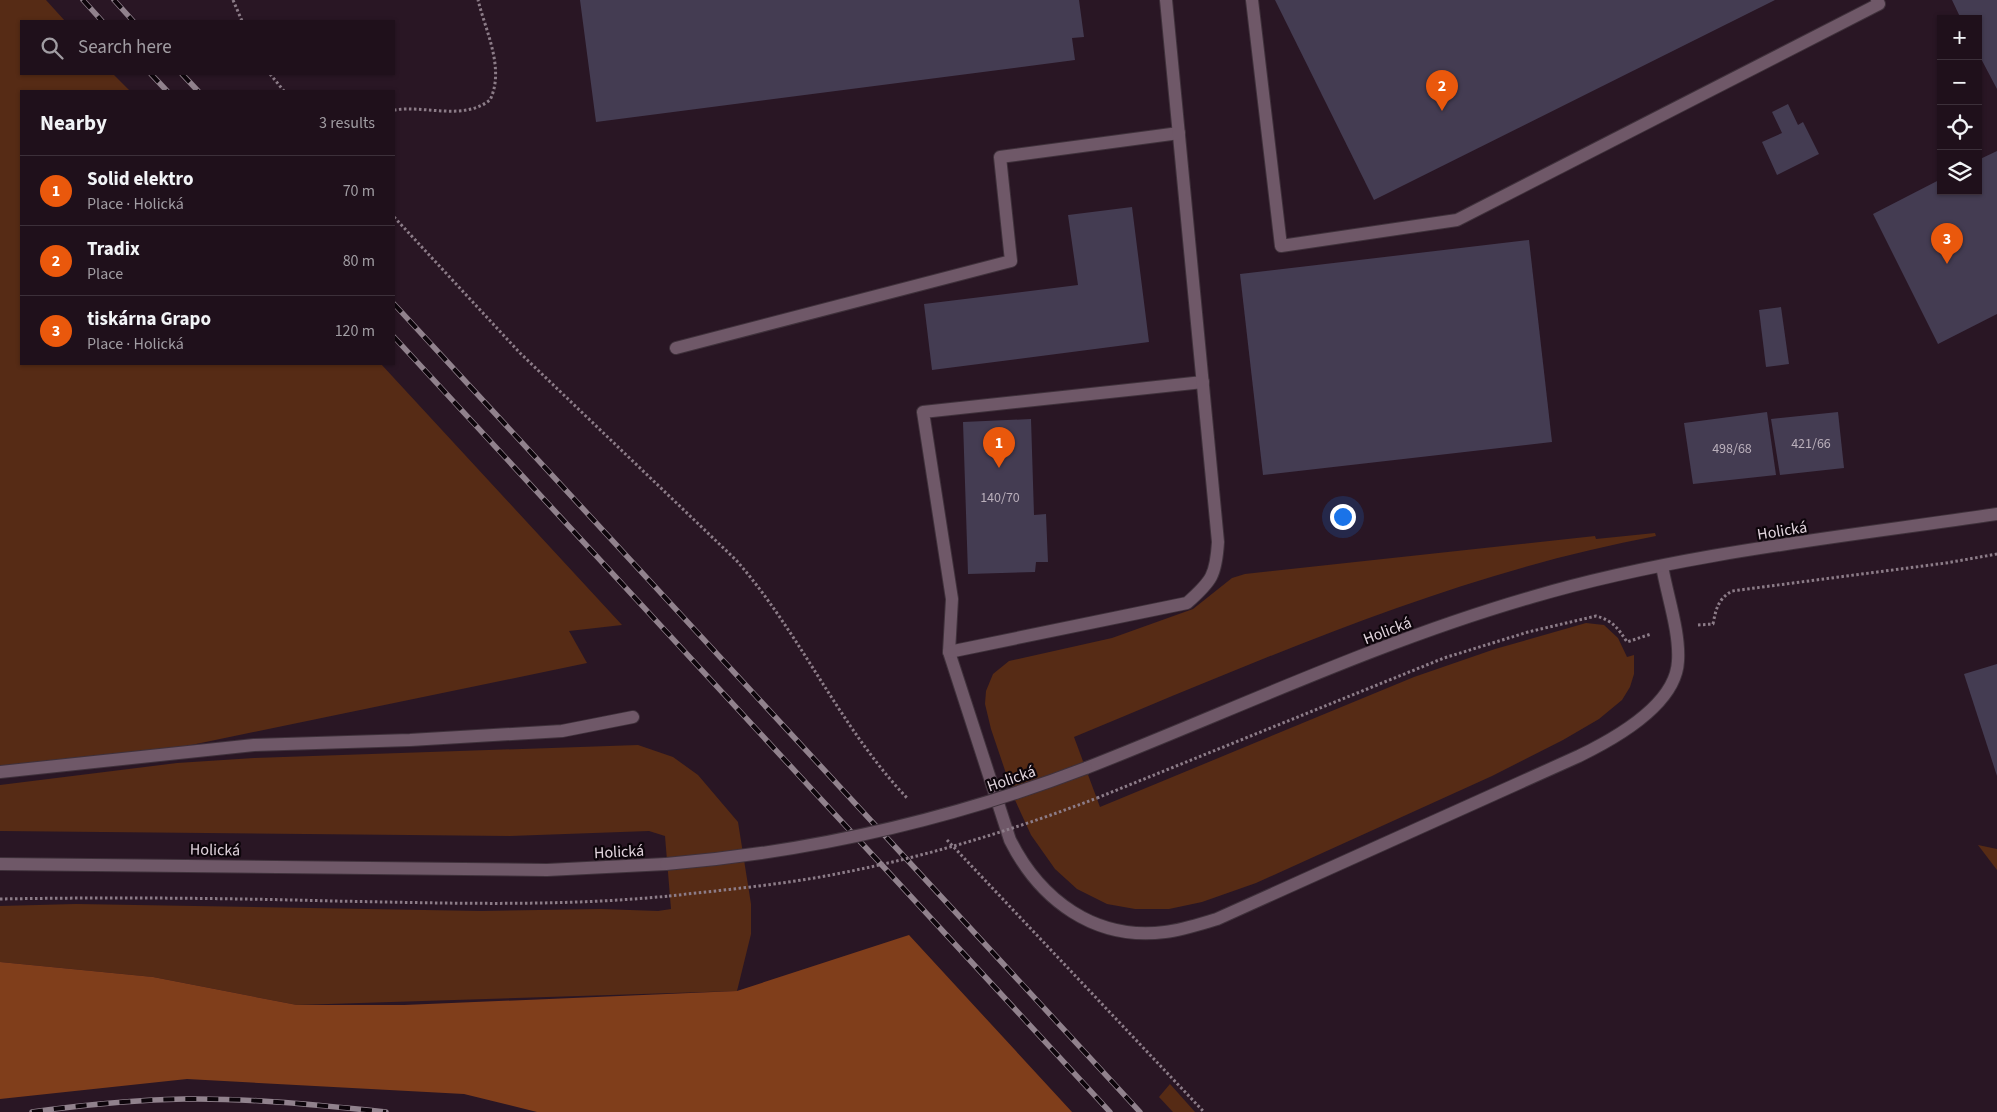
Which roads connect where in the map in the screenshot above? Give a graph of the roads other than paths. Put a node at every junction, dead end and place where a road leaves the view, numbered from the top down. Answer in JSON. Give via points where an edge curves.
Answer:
{"nodes":[{"id":1,"x":1166,"y":0,"type":"edge"},
{"id":2,"x":1252,"y":0,"type":"edge"},
{"id":3,"x":1877,"y":0,"type":"edge"},
{"id":4,"x":1179,"y":133,"type":"junction"},
{"id":5,"x":676,"y":348,"type":"dead end"},
{"id":6,"x":1203,"y":382,"type":"junction"},
{"id":7,"x":1997,"y":514,"type":"edge"},
{"id":8,"x":1662,"y":566,"type":"junction"},
{"id":9,"x":949,"y":652,"type":"junction"},
{"id":10,"x":633,"y":717,"type":"dead end"},
{"id":11,"x":0,"y":772,"type":"edge"},
{"id":12,"x":0,"y":864,"type":"edge"}],
"edges":[{"from":1,"to":4,"type":"street"},
{"from":2,"to":3,"type":"street","via":[[1281,246],[1457,220],[1879,4]]},
{"from":4,"to":5,"type":"street","via":[[1000,157],[1011,261]]},
{"from":4,"to":6,"type":"street"},
{"from":6,"to":9,"type":"street","via":[[1218,542],[1217,566],[1207,586],[1187,603]]},
{"from":6,"to":9,"type":"street","via":[[923,412],[952,598]]},
{"from":7,"to":8,"type":"street","name":"Holická"},
{"from":8,"to":9,"type":"street","via":[[1678,662],[1668,690],[1646,714],[1601,746],[1241,910],[1191,927],[1156,932],[1118,930],[1080,916],[1055,900],[1027,870],[1010,840]]},
{"from":8,"to":12,"type":"street","name":"Holická","bridge":true,"via":[[1532,596],[1464,618],[1086,768],[975,807],[860,837],[745,857],[547,870]]},
{"from":10,"to":11,"type":"street","via":[[562,731],[246,745]]}]}
